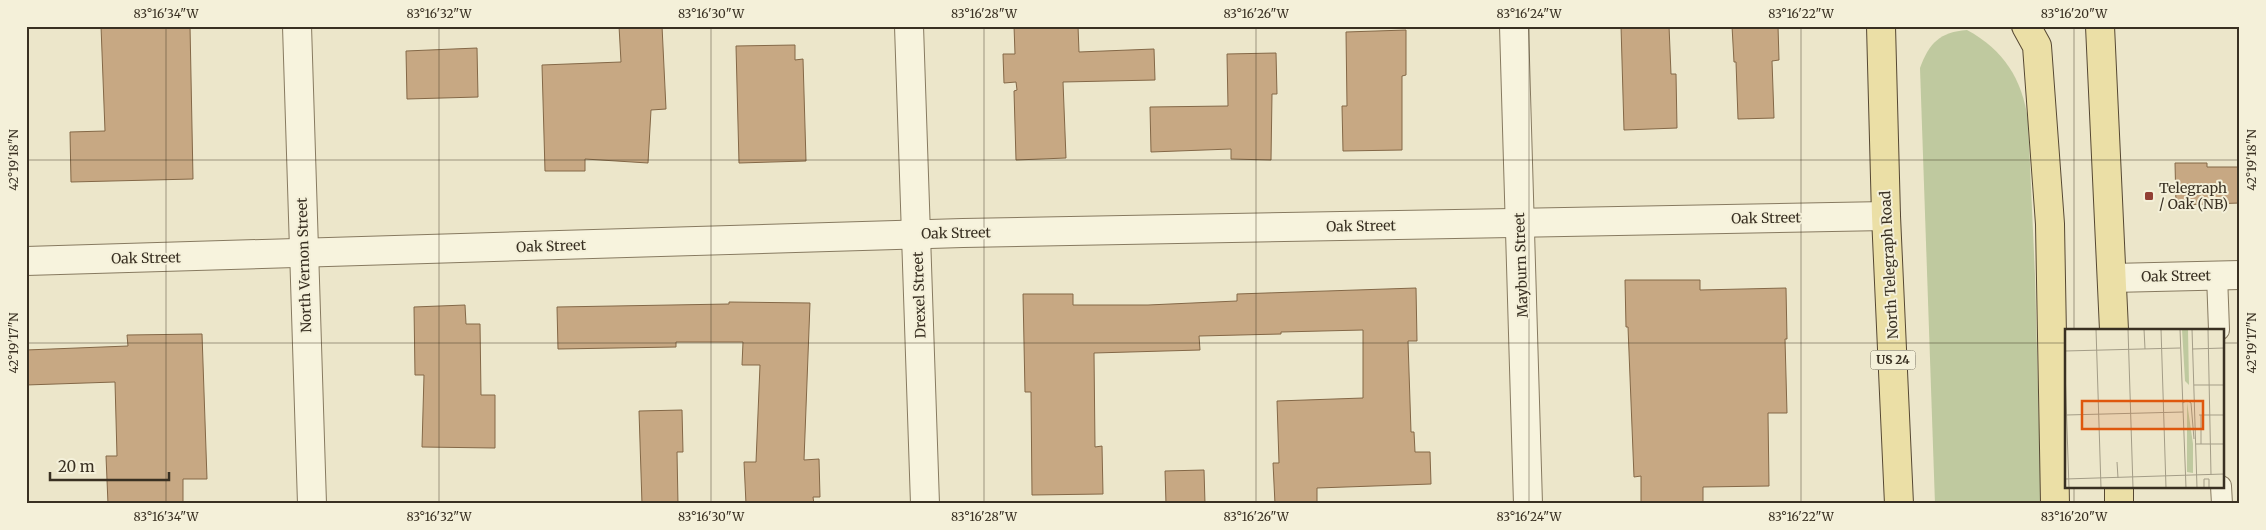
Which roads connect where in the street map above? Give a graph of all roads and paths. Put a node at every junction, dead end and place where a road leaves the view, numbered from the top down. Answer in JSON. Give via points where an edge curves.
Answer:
{"nodes":[{"id":1,"x":297,"y":26,"type":"edge"},
{"id":2,"x":909,"y":26,"type":"edge"},
{"id":3,"x":1514,"y":26,"type":"edge"},
{"id":4,"x":1902,"y":26,"type":"edge"},
{"id":5,"x":2026,"y":26,"type":"edge"},
{"id":6,"x":2100,"y":26,"type":"edge"},
{"id":7,"x":1881,"y":38,"type":"edge"},
{"id":8,"x":1886,"y":216,"type":"junction"},
{"id":9,"x":1520,"y":223,"type":"junction"},
{"id":10,"x":916,"y":234,"type":"junction"},
{"id":11,"x":304,"y":254,"type":"junction"},
{"id":12,"x":26,"y":261,"type":"edge"},
{"id":13,"x":2228,"y":275,"type":"edge"},
{"id":14,"x":2112,"y":278,"type":"junction"},
{"id":15,"x":2114,"y":329,"type":"edge"},
{"id":16,"x":2219,"y":329,"type":"edge"},
{"id":17,"x":2119,"y":488,"type":"edge"},
{"id":18,"x":2221,"y":488,"type":"edge"},
{"id":19,"x":312,"y":504,"type":"edge"},
{"id":20,"x":925,"y":504,"type":"edge"},
{"id":21,"x":1528,"y":504,"type":"edge"},
{"id":22,"x":1899,"y":504,"type":"edge"},
{"id":23,"x":2055,"y":504,"type":"edge"},
{"id":24,"x":2119,"y":504,"type":"edge"},
{"id":25,"x":2222,"y":504,"type":"edge"}],
"edges":[{"from":1,"to":11,"type":"street","name":"North Vernon Street"},
{"from":2,"to":10,"type":"street","name":"Drexel Street"},
{"from":3,"to":9,"type":"street","name":"Mayburn Street"},
{"from":4,"to":7,"type":"main road"},
{"from":5,"to":23,"type":"main road","via":[[2037,46],[2050,224]]},
{"from":6,"to":14,"type":"main road"},
{"from":7,"to":8,"type":"main road","name":"North Telegraph Road","number":"US 24"},
{"from":8,"to":9,"type":"street","name":"Oak Street"},
{"from":8,"to":22,"type":"main road","name":"North Telegraph Road","number":"US 24"},
{"from":9,"to":10,"type":"street","name":"Oak Street"},
{"from":9,"to":21,"type":"street","name":"Mayburn Street"},
{"from":10,"to":11,"type":"street","name":"Oak Street"},
{"from":10,"to":20,"type":"street","name":"Drexel Street"},
{"from":11,"to":12,"type":"street","name":"Oak Street"},
{"from":11,"to":19,"type":"street","name":"North Vernon Street"},
{"from":13,"to":14,"type":"street","name":"Oak Street"},
{"from":13,"to":16,"type":"lane"},
{"from":14,"to":15,"type":"main road"},
{"from":17,"to":24,"type":"main road"},
{"from":18,"to":25,"type":"lane"}]}
